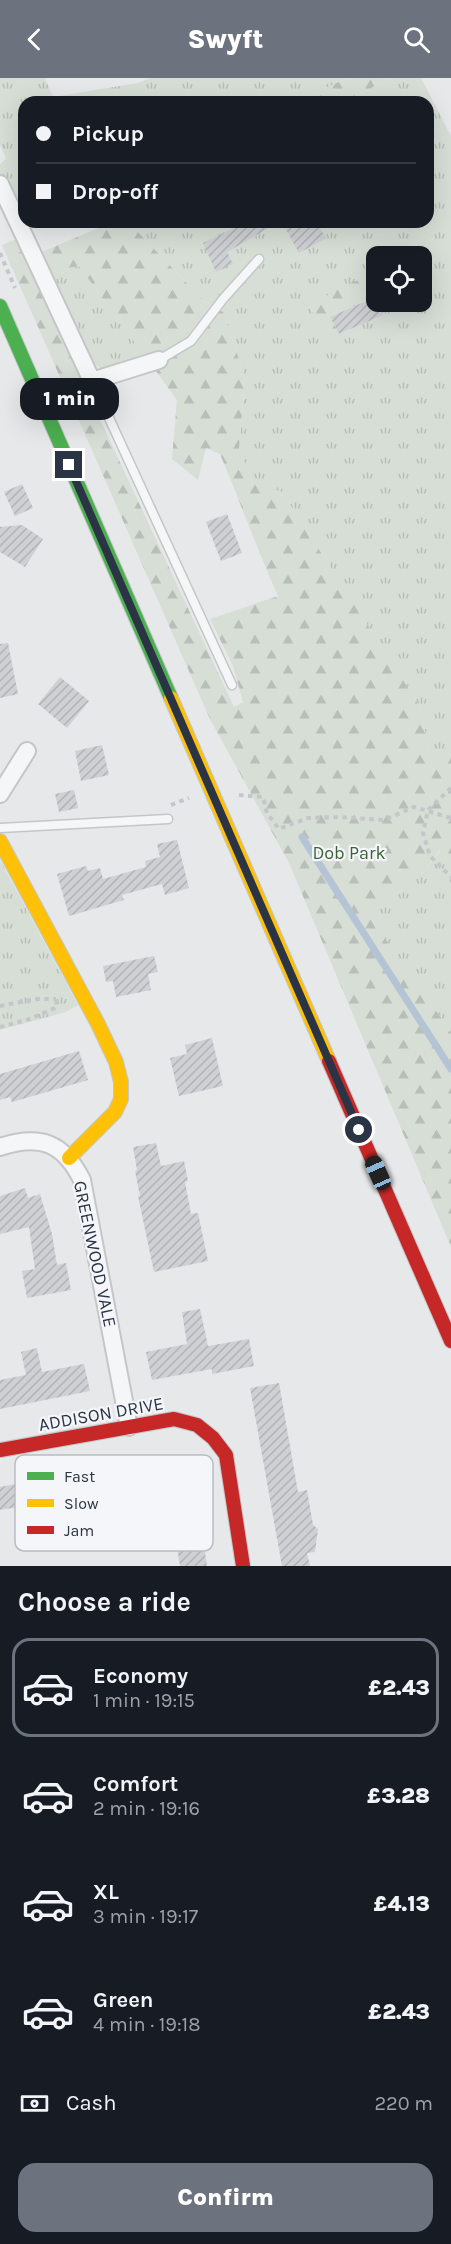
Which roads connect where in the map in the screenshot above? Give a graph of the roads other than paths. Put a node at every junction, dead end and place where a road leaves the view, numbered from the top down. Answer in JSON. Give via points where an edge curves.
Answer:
{"nodes":[{"id":1,"x":0,"y":184,"type":"edge"},
{"id":2,"x":18,"y":223,"type":"edge"},
{"id":3,"x":21,"y":228,"type":"edge"},
{"id":4,"x":259,"y":259,"type":"dead end"},
{"id":5,"x":0,"y":306,"type":"edge"},
{"id":6,"x":159,"y":360,"type":"joint"},
{"id":7,"x":92,"y":381,"type":"junction"},
{"id":8,"x":232,"y":685,"type":"dead end"},
{"id":9,"x":27,"y":751,"type":"dead end"},
{"id":10,"x":0,"y":794,"type":"edge"},
{"id":11,"x":168,"y":819,"type":"dead end"},
{"id":12,"x":0,"y":828,"type":"edge"},
{"id":13,"x":0,"y":841,"type":"edge"},
{"id":14,"x":0,"y":1147,"type":"edge"},
{"id":15,"x":69,"y":1158,"type":"junction"},
{"id":16,"x":451,"y":1341,"type":"edge"},
{"id":17,"x":129,"y":1427,"type":"junction"},
{"id":18,"x":0,"y":1450,"type":"edge"},
{"id":19,"x":243,"y":1566,"type":"edge"}],
"edges":[{"from":1,"to":2,"type":"street"},
{"from":3,"to":7,"type":"street"},
{"from":4,"to":6,"type":"lane","via":[[191,341]]},
{"from":5,"to":16,"type":"main road"},
{"from":6,"to":7,"type":"street"},
{"from":7,"to":8,"type":"lane"},
{"from":9,"to":10,"type":"street"},
{"from":11,"to":12,"type":"lane"},
{"from":13,"to":15,"type":"main road","via":[[74,977],[116,1062],[121,1082],[121,1099],[114,1112]]},
{"from":14,"to":15,"type":"street","name":"GREENWOOD VALE","via":[[16,1142],[42,1142],[55,1146]]},
{"from":15,"to":17,"type":"street","name":"GREENWOOD VALE","via":[[86,1195]]},
{"from":17,"to":18,"type":"main road","name":"ADDISON DRIVE"},
{"from":17,"to":19,"type":"main road","name":"ADDISON DRIVE","via":[[174,1419],[197,1425],[213,1438],[226,1455]]}]}
